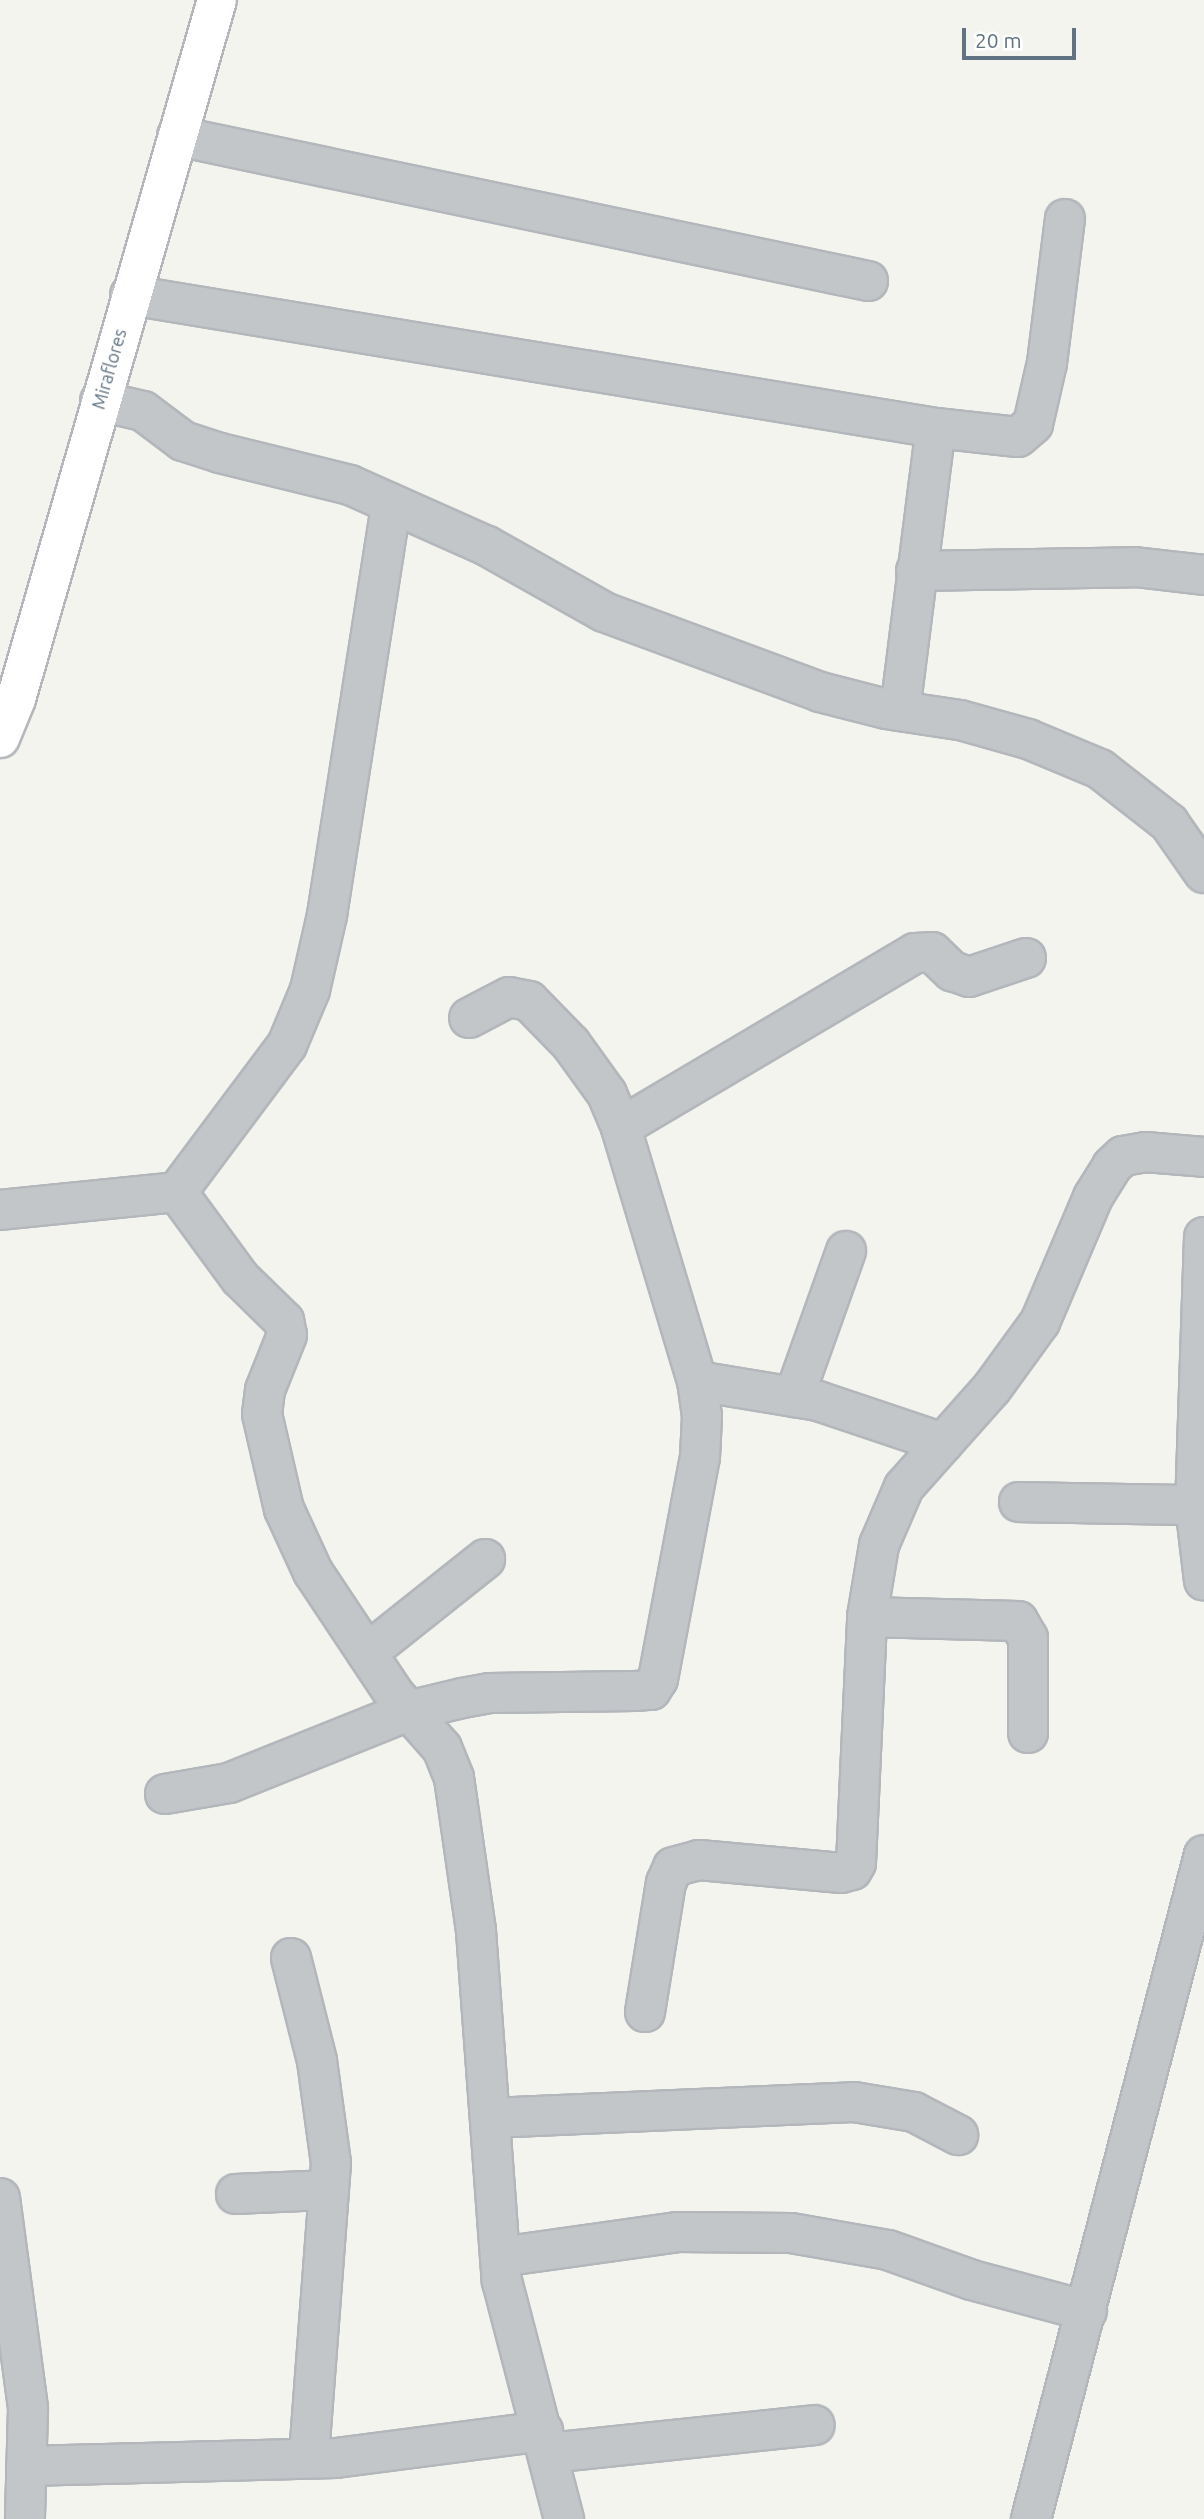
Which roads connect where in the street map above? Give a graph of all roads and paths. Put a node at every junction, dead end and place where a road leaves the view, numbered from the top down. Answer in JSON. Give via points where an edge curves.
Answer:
{"nodes":[{"id":1,"x":217,"y":0,"type":"edge"},
{"id":2,"x":177,"y":136,"type":"junction"},
{"id":3,"x":1065,"y":219,"type":"dead end"},
{"id":4,"x":868,"y":281,"type":"dead end"},
{"id":5,"x":130,"y":295,"type":"junction"},
{"id":6,"x":100,"y":401,"type":"junction"},
{"id":7,"x":936,"y":428,"type":"junction"},
{"id":8,"x":391,"y":504,"type":"junction"},
{"id":9,"x":916,"y":571,"type":"junction"},
{"id":10,"x":1204,"y":575,"type":"edge"},
{"id":11,"x":900,"y":711,"type":"junction"},
{"id":12,"x":0,"y":738,"type":"edge"},
{"id":13,"x":1202,"y":862,"type":"edge"},
{"id":14,"x":1026,"y":958,"type":"dead end"},
{"id":15,"x":469,"y":1018,"type":"dead end"},
{"id":16,"x":621,"y":1127,"type":"junction"},
{"id":17,"x":1204,"y":1157,"type":"edge"},
{"id":18,"x":177,"y":1192,"type":"junction"},
{"id":19,"x":0,"y":1210,"type":"edge"},
{"id":20,"x":1204,"y":1237,"type":"edge"},
{"id":21,"x":846,"y":1251,"type":"dead end"},
{"id":22,"x":697,"y":1381,"type":"junction"},
{"id":23,"x":794,"y":1396,"type":"junction"},
{"id":24,"x":943,"y":1443,"type":"junction"},
{"id":25,"x":1019,"y":1502,"type":"dead end"},
{"id":26,"x":1195,"y":1505,"type":"junction"},
{"id":27,"x":485,"y":1559,"type":"dead end"},
{"id":28,"x":1204,"y":1580,"type":"edge"},
{"id":29,"x":867,"y":1617,"type":"junction"},
{"id":30,"x":367,"y":1653,"type":"junction"},
{"id":31,"x":408,"y":1711,"type":"junction"},
{"id":32,"x":1028,"y":1733,"type":"dead end"},
{"id":33,"x":165,"y":1794,"type":"dead end"},
{"id":34,"x":1204,"y":1855,"type":"edge"},
{"id":35,"x":291,"y":1958,"type":"dead end"},
{"id":36,"x":645,"y":2012,"type":"dead end"},
{"id":37,"x":490,"y":2118,"type":"junction"},
{"id":38,"x":958,"y":2135,"type":"dead end"},
{"id":39,"x":329,"y":2190,"type":"junction"},
{"id":40,"x":236,"y":2194,"type":"dead end"},
{"id":41,"x":0,"y":2198,"type":"edge"},
{"id":42,"x":500,"y":2257,"type":"junction"},
{"id":43,"x":1087,"y":2311,"type":"junction"},
{"id":44,"x":14,"y":2411,"type":"edge"},
{"id":45,"x":814,"y":2425,"type":"dead end"},
{"id":46,"x":546,"y":2442,"type":"junction"},
{"id":47,"x":309,"y":2458,"type":"junction"},
{"id":48,"x":26,"y":2466,"type":"junction"},
{"id":49,"x":25,"y":2519,"type":"edge"},
{"id":50,"x":564,"y":2519,"type":"edge"},
{"id":51,"x":1031,"y":2519,"type":"edge"}],
"edges":[{"from":1,"to":2,"type":"main road","name":"Miraflores"},
{"from":2,"to":4,"type":"street"},
{"from":2,"to":5,"type":"main road","name":"Miraflores"},
{"from":3,"to":7,"type":"street","via":[[1057,307],[1033,424],[1012,438]]},
{"from":5,"to":6,"type":"main road","name":"Miraflores"},
{"from":5,"to":7,"type":"street"},
{"from":6,"to":8,"type":"street","via":[[143,411],[183,441],[351,485]]},
{"from":6,"to":12,"type":"main road","name":"Miraflores","via":[[16,699]]},
{"from":7,"to":9,"type":"street"},
{"from":8,"to":11,"type":"street","via":[[487,546],[604,612],[820,692]]},
{"from":8,"to":18,"type":"street","via":[[327,915],[310,990],[287,1045]]},
{"from":9,"to":10,"type":"street","via":[[1135,567]]},
{"from":9,"to":11,"type":"street"},
{"from":11,"to":13,"type":"street","via":[[960,720],[1017,736],[1100,769],[1169,823]]},
{"from":14,"to":16,"type":"street","via":[[969,978],[952,971],[932,952],[915,953]]},
{"from":15,"to":16,"type":"street","via":[[509,997],[529,1001],[588,1065]]},
{"from":16,"to":22,"type":"street"},
{"from":17,"to":24,"type":"street","via":[[1146,1152],[1122,1156],[1112,1166],[1093,1197],[1040,1322],[992,1388]]},
{"from":18,"to":19,"type":"street"},
{"from":18,"to":30,"type":"street","via":[[240,1278],[284,1321],[287,1335],[265,1390],[265,1441],[284,1509],[313,1572]]},
{"from":20,"to":26,"type":"street"},
{"from":21,"to":23,"type":"street"},
{"from":22,"to":23,"type":"street"},
{"from":22,"to":31,"type":"street","via":[[702,1416],[700,1457],[686,1547],[658,1679],[651,1690],[489,1693]]},
{"from":23,"to":24,"type":"street","via":[[881,1419]]},
{"from":24,"to":29,"type":"street","via":[[904,1487],[889,1521],[879,1545]]},
{"from":25,"to":26,"type":"street"},
{"from":26,"to":28,"type":"street"},
{"from":27,"to":30,"type":"street"},
{"from":29,"to":32,"type":"street","via":[[1018,1621],[1028,1638]]},
{"from":29,"to":36,"type":"street","via":[[856,1863],[852,1870],[841,1873],[699,1860],[673,1867],[666,1883]]},
{"from":30,"to":31,"type":"street"},
{"from":31,"to":33,"type":"street","via":[[229,1783]]},
{"from":31,"to":37,"type":"street","via":[[442,1748],[454,1778],[476,1931]]},
{"from":34,"to":43,"type":"street"},
{"from":35,"to":39,"type":"street","via":[[323,2095],[331,2163]]},
{"from":37,"to":38,"type":"street","via":[[854,2102],[914,2112]]},
{"from":37,"to":42,"type":"street"},
{"from":39,"to":40,"type":"street"},
{"from":39,"to":47,"type":"street"},
{"from":41,"to":44,"type":"street"},
{"from":42,"to":43,"type":"street","via":[[677,2232],[791,2233],[888,2250],[972,2280]]},
{"from":42,"to":46,"type":"street","via":[[502,2281]]},
{"from":43,"to":51,"type":"street"},
{"from":44,"to":48,"type":"street"},
{"from":45,"to":46,"type":"street"},
{"from":46,"to":47,"type":"street"},
{"from":46,"to":50,"type":"street"},
{"from":47,"to":48,"type":"street"},
{"from":48,"to":49,"type":"street"}]}
